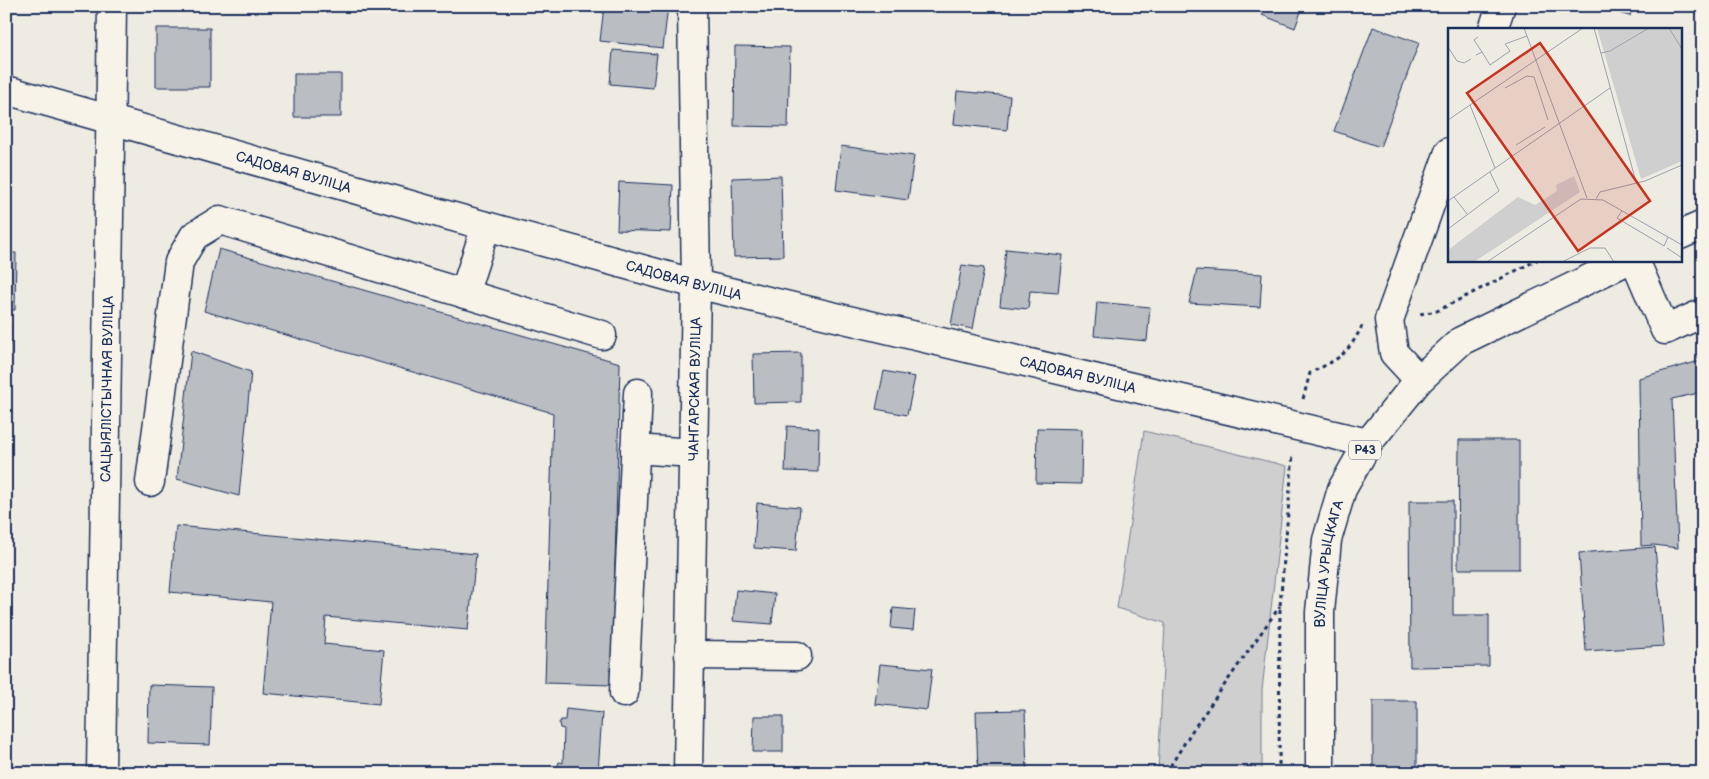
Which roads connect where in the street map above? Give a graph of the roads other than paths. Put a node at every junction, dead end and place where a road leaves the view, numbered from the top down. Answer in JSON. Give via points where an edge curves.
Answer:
{"nodes":[{"id":1,"x":112,"y":6,"type":"edge"},
{"id":2,"x":692,"y":6,"type":"edge"},
{"id":3,"x":1501,"y":6,"type":"edge"},
{"id":4,"x":1493,"y":28,"type":"edge"},
{"id":5,"x":6,"y":90,"type":"edge"},
{"id":6,"x":111,"y":119,"type":"junction"},
{"id":7,"x":1448,"y":155,"type":"edge"},
{"id":8,"x":1703,"y":225,"type":"edge"},
{"id":9,"x":486,"y":226,"type":"junction"},
{"id":10,"x":1682,"y":234,"type":"edge"},
{"id":11,"x":1626,"y":261,"type":"edge"},
{"id":12,"x":1634,"y":261,"type":"edge"},
{"id":13,"x":696,"y":284,"type":"junction"},
{"id":14,"x":464,"y":294,"type":"junction"},
{"id":15,"x":1703,"y":313,"type":"edge"},
{"id":16,"x":602,"y":335,"type":"dead end"},
{"id":17,"x":1419,"y":380,"type":"junction"},
{"id":18,"x":638,"y":392,"type":"dead end"},
{"id":19,"x":1368,"y":444,"type":"junction"},
{"id":20,"x":635,"y":449,"type":"junction"},
{"id":21,"x":693,"y":454,"type":"junction"},
{"id":22,"x":150,"y":482,"type":"dead end"},
{"id":23,"x":690,"y":656,"type":"junction"},
{"id":24,"x":797,"y":656,"type":"dead end"},
{"id":25,"x":624,"y":693,"type":"dead end"},
{"id":26,"x":101,"y":773,"type":"edge"},
{"id":27,"x":688,"y":773,"type":"edge"},
{"id":28,"x":1320,"y":773,"type":"edge"}],
"edges":[{"from":1,"to":6,"type":"street","name":"САЦЫЯЛІСТЫЧНАЯ ВУЛІЦА"},
{"from":2,"to":13,"type":"street","name":"ЧАНГАРСКАЯ ВУЛІЦА"},
{"from":3,"to":4,"type":"street"},
{"from":5,"to":6,"type":"street","name":"САДОВАЯ ВУЛІЦА"},
{"from":6,"to":9,"type":"street","name":"САДОВАЯ ВУЛІЦА"},
{"from":6,"to":26,"type":"street","name":"САЦЫЯЛІСТЫЧНАЯ ВУЛІЦА"},
{"from":7,"to":17,"type":"street","via":[[1389,320],[1394,353]]},
{"from":8,"to":10,"type":"street"},
{"from":9,"to":13,"type":"street","name":"САДОВАЯ ВУЛІЦА"},
{"from":9,"to":14,"type":"street"},
{"from":11,"to":17,"type":"street","name":"ВУЛІЦА УРЫЦКАГА","number":"Р43","via":[[1461,341]]},
{"from":12,"to":15,"type":"street","via":[[1665,330]]},
{"from":13,"to":19,"type":"street","name":"САДОВАЯ ВУЛІЦА"},
{"from":13,"to":21,"type":"street","name":"ЧАНГАРСКАЯ ВУЛІЦА"},
{"from":14,"to":16,"type":"street"},
{"from":14,"to":22,"type":"street","via":[[220,220],[194,236],[179,262]]},
{"from":17,"to":19,"type":"street","name":"ВУЛІЦА УРЫЦКАГА","number":"Р43"},
{"from":18,"to":20,"type":"street"},
{"from":19,"to":28,"type":"street","name":"ВУЛІЦА УРЫЦКАГА","number":"Р43","via":[[1342,489],[1327,540],[1320,612]]},
{"from":20,"to":21,"type":"street"},
{"from":20,"to":25,"type":"street"},
{"from":21,"to":23,"type":"street","name":"ЧАНГАРСКАЯ ВУЛІЦА"},
{"from":23,"to":24,"type":"street"},
{"from":23,"to":27,"type":"street","name":"ЧАНГАРСКАЯ ВУЛІЦА"}]}
